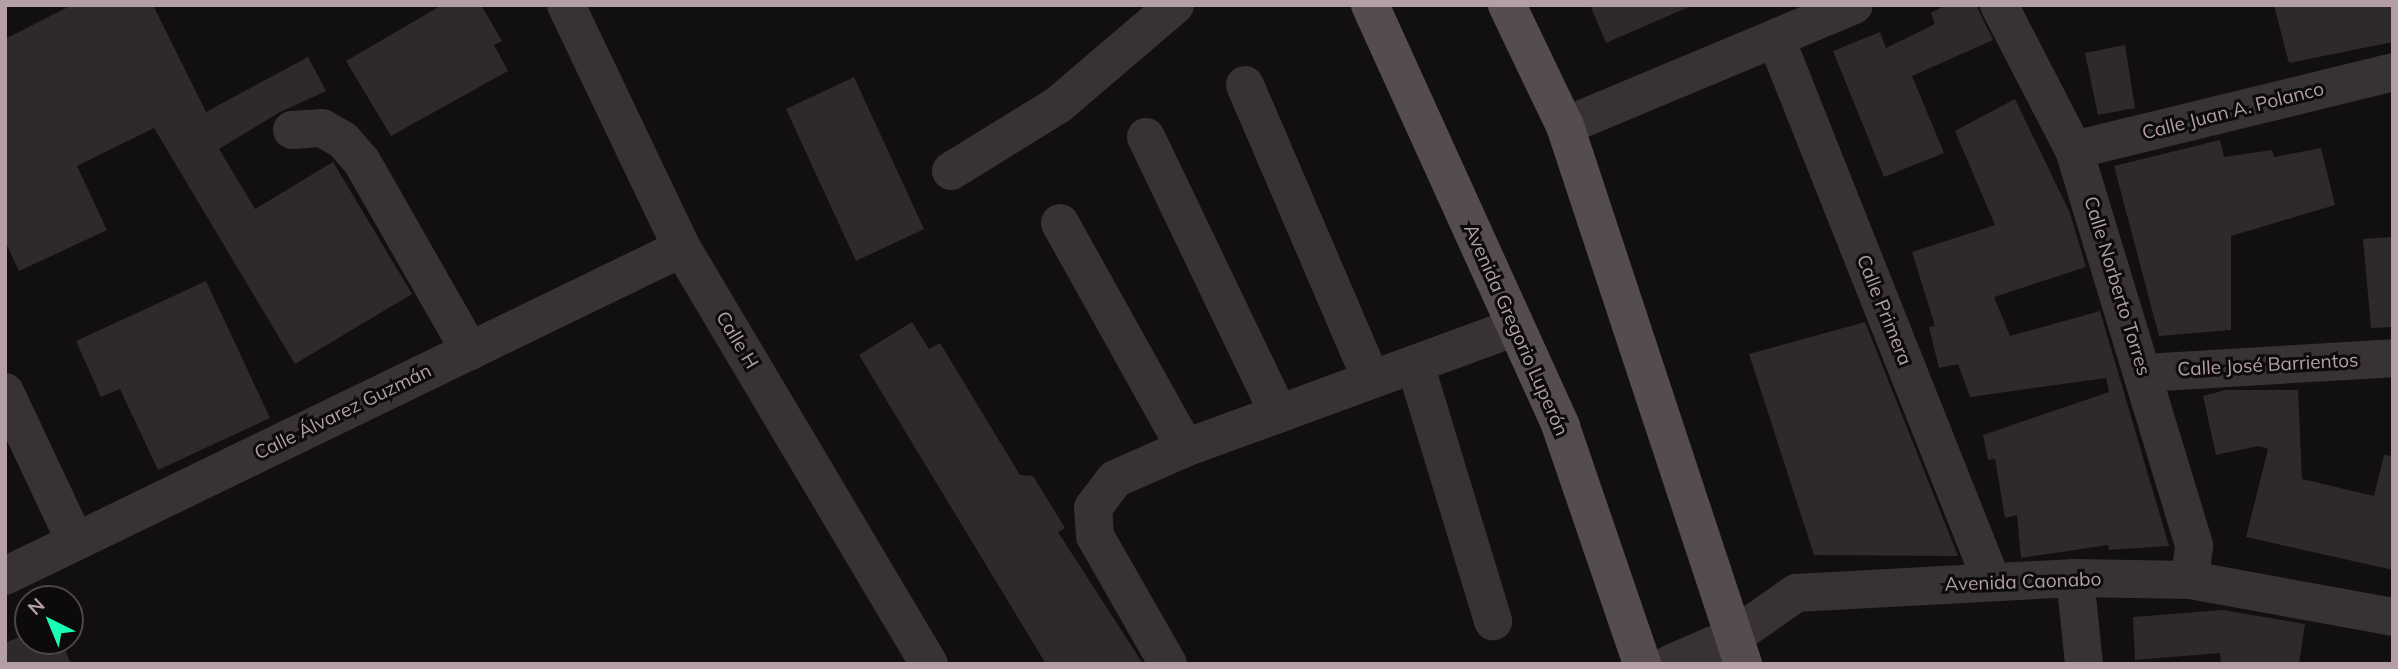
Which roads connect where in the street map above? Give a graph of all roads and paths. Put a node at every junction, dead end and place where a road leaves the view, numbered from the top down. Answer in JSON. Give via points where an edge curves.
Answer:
{"nodes":[{"id":1,"x":566,"y":5,"type":"edge"},
{"id":2,"x":1175,"y":5,"type":"edge"},
{"id":3,"x":1370,"y":5,"type":"edge"},
{"id":4,"x":1507,"y":5,"type":"edge"},
{"id":5,"x":1854,"y":5,"type":"edge"},
{"id":6,"x":1998,"y":5,"type":"edge"},
{"id":7,"x":1776,"y":39,"type":"junction"},
{"id":8,"x":2393,"y":72,"type":"edge"},
{"id":9,"x":1245,"y":85,"type":"dead end"},
{"id":10,"x":1565,"y":127,"type":"junction"},
{"id":11,"x":292,"y":130,"type":"dead end"},
{"id":12,"x":1146,"y":137,"type":"dead end"},
{"id":13,"x":2074,"y":150,"type":"junction"},
{"id":14,"x":951,"y":172,"type":"dead end"},
{"id":15,"x":1060,"y":223,"type":"dead end"},
{"id":16,"x":682,"y":248,"type":"junction"},
{"id":17,"x":1515,"y":327,"type":"junction"},
{"id":18,"x":470,"y":351,"type":"junction"},
{"id":19,"x":2393,"y":358,"type":"edge"},
{"id":20,"x":1415,"y":364,"type":"junction"},
{"id":21,"x":2144,"y":373,"type":"junction"},
{"id":22,"x":1371,"y":379,"type":"junction"},
{"id":23,"x":5,"y":392,"type":"edge"},
{"id":24,"x":1279,"y":414,"type":"junction"},
{"id":25,"x":1185,"y":448,"type":"junction"},
{"id":26,"x":75,"y":541,"type":"junction"},
{"id":27,"x":5,"y":576,"type":"edge"},
{"id":28,"x":2075,"y":578,"type":"junction"},
{"id":29,"x":2190,"y":580,"type":"junction"},
{"id":30,"x":1992,"y":582,"type":"junction"},
{"id":31,"x":2393,"y":617,"type":"edge"},
{"id":32,"x":1493,"y":621,"type":"dead end"},
{"id":33,"x":1739,"y":649,"type":"edge"},
{"id":34,"x":929,"y":664,"type":"edge"},
{"id":35,"x":1168,"y":664,"type":"edge"},
{"id":36,"x":1642,"y":664,"type":"edge"},
{"id":37,"x":1670,"y":664,"type":"edge"},
{"id":38,"x":2084,"y":664,"type":"edge"}],
"edges":[{"from":1,"to":16,"type":"street","name":"Calle H"},
{"from":2,"to":14,"type":"street","via":[[1058,105]]},
{"from":3,"to":17,"type":"main road","name":"Avenida Gregorio Luperón"},
{"from":4,"to":10,"type":"main road"},
{"from":5,"to":7,"type":"street"},
{"from":6,"to":13,"type":"street","name":"Calle Norberto Torres"},
{"from":7,"to":10,"type":"street"},
{"from":7,"to":30,"type":"street","name":"Calle Primera"},
{"from":8,"to":13,"type":"street","name":"Calle Juan A. Polanco"},
{"from":9,"to":22,"type":"street"},
{"from":10,"to":33,"type":"main road"},
{"from":11,"to":18,"type":"street","via":[[322,128],[343,140],[362,162]]},
{"from":12,"to":24,"type":"street"},
{"from":13,"to":21,"type":"street","name":"Calle Norberto Torres"},
{"from":15,"to":25,"type":"street"},
{"from":16,"to":18,"type":"street","name":"Calle Álvarez Guzmán"},
{"from":16,"to":34,"type":"street","name":"Calle H"},
{"from":17,"to":20,"type":"street"},
{"from":17,"to":36,"type":"main road","name":"Avenida Gregorio Luperón","via":[[1561,427]]},
{"from":18,"to":26,"type":"street","name":"Calle Álvarez Guzmán"},
{"from":19,"to":21,"type":"street","name":"Calle José Barrientos"},
{"from":20,"to":22,"type":"street"},
{"from":20,"to":32,"type":"street"},
{"from":21,"to":29,"type":"street","name":"Calle Norberto Torres","via":[[2194,546]]},
{"from":22,"to":24,"type":"street"},
{"from":23,"to":26,"type":"street"},
{"from":24,"to":25,"type":"street"},
{"from":25,"to":35,"type":"street","via":[[1115,479],[1093,509],[1095,536]]},
{"from":26,"to":27,"type":"street","name":"Calle Álvarez Guzmán"},
{"from":28,"to":29,"type":"street","name":"Avenida Caonabo"},
{"from":28,"to":30,"type":"street","name":"Avenida Caonabo"},
{"from":28,"to":38,"type":"street"},
{"from":29,"to":31,"type":"street","name":"Avenida Caonabo"},
{"from":30,"to":33,"type":"street","name":"Avenida Caonabo","via":[[1796,593]]},
{"from":33,"to":37,"type":"street","name":"Avenida Caonabo"}]}
